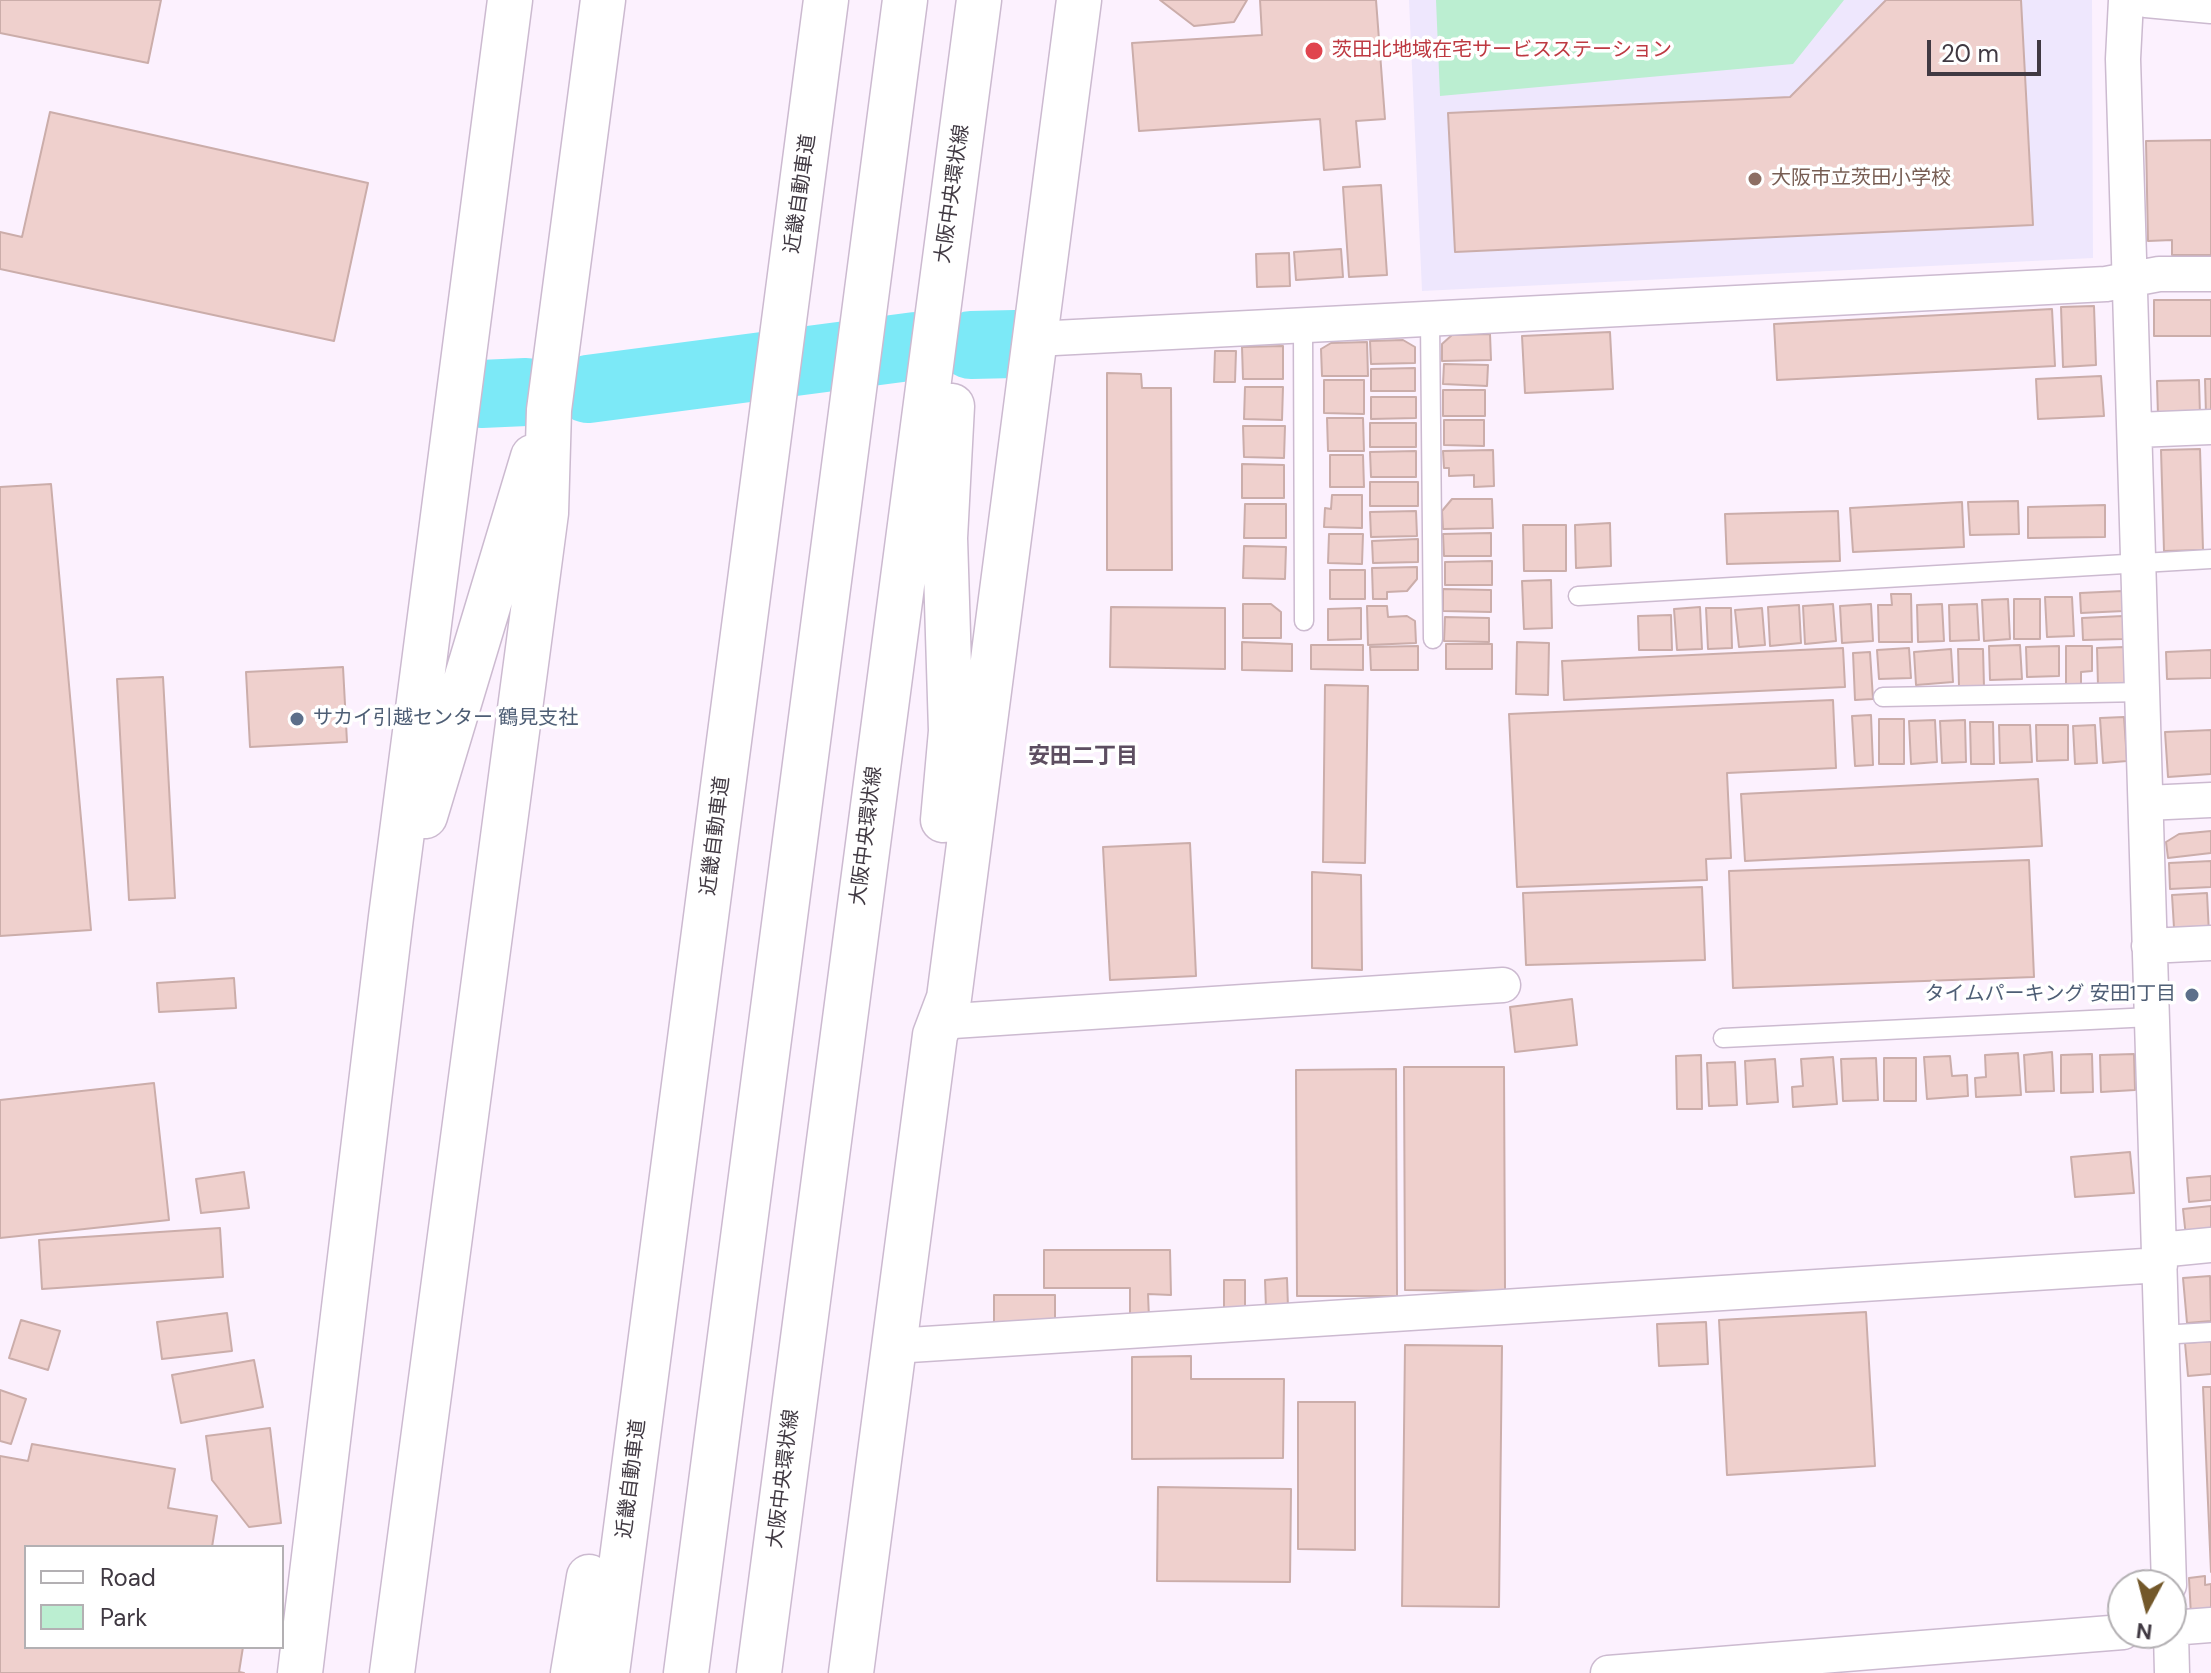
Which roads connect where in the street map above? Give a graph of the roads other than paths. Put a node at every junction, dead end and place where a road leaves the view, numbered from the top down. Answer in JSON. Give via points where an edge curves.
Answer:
{"nodes":[{"id":1,"x":510,"y":0,"type":"edge"},
{"id":2,"x":603,"y":0,"type":"edge"},
{"id":3,"x":826,"y":0,"type":"edge"},
{"id":4,"x":905,"y":0,"type":"edge"},
{"id":5,"x":979,"y":0,"type":"edge"},
{"id":6,"x":993,"y":0,"type":"edge"},
{"id":7,"x":1079,"y":0,"type":"edge"},
{"id":8,"x":2126,"y":0,"type":"edge"},
{"id":9,"x":2146,"y":0,"type":"edge"},
{"id":10,"x":2211,"y":6,"type":"edge"},
{"id":11,"x":966,"y":101,"type":"junction"},
{"id":12,"x":2211,"y":274,"type":"edge"},
{"id":13,"x":2131,"y":280,"type":"junction"},
{"id":14,"x":1430,"y":320,"type":"junction"},
{"id":15,"x":1303,"y":327,"type":"junction"},
{"id":16,"x":1035,"y":339,"type":"junction"},
{"id":17,"x":549,"y":410,"type":"junction"},
{"id":18,"x":2211,"y":427,"type":"edge"},
{"id":19,"x":2136,"y":430,"type":"junction"},
{"id":20,"x":2211,"y":559,"type":"edge"},
{"id":21,"x":2138,"y":561,"type":"junction"},
{"id":22,"x":1578,"y":596,"type":"dead end"},
{"id":23,"x":1304,"y":621,"type":"dead end"},
{"id":24,"x":1433,"y":639,"type":"dead end"},
{"id":25,"x":2143,"y":692,"type":"junction"},
{"id":26,"x":1883,"y":697,"type":"dead end"},
{"id":27,"x":723,"y":786,"type":"junction"},
{"id":28,"x":2211,"y":800,"type":"edge"},
{"id":29,"x":2146,"y":803,"type":"junction"},
{"id":30,"x":391,"y":917,"type":"junction"},
{"id":31,"x":2211,"y":943,"type":"edge"},
{"id":32,"x":2149,"y":946,"type":"junction"},
{"id":33,"x":1503,"y":985,"type":"dead end"},
{"id":34,"x":2151,"y":1017,"type":"junction"},
{"id":35,"x":938,"y":1022,"type":"junction"},
{"id":36,"x":1723,"y":1038,"type":"dead end"},
{"id":37,"x":2211,"y":1245,"type":"edge"},
{"id":38,"x":2160,"y":1258,"type":"junction"},
{"id":39,"x":2211,"y":1332,"type":"edge"},
{"id":40,"x":2161,"y":1335,"type":"junction"},
{"id":41,"x":894,"y":1346,"type":"junction"},
{"id":42,"x":2168,"y":1569,"type":"edge"},
{"id":43,"x":2211,"y":1625,"type":"edge"},
{"id":44,"x":2187,"y":1629,"type":"edge"},
{"id":45,"x":2107,"y":1633,"type":"edge"},
{"id":46,"x":2171,"y":1649,"type":"edge"},
{"id":47,"x":394,"y":1653,"type":"edge"},
{"id":48,"x":761,"y":1656,"type":"edge"},
{"id":49,"x":300,"y":1673,"type":"edge"},
{"id":50,"x":573,"y":1673,"type":"edge"},
{"id":51,"x":607,"y":1673,"type":"edge"},
{"id":52,"x":686,"y":1673,"type":"edge"},
{"id":53,"x":851,"y":1673,"type":"edge"},
{"id":54,"x":1608,"y":1673,"type":"edge"},
{"id":55,"x":2172,"y":1673,"type":"edge"}],
"edges":[{"from":1,"to":30,"type":"main road"},
{"from":2,"to":17,"type":"main road"},
{"from":3,"to":27,"type":"main road","name":"近畿自動車道"},
{"from":4,"to":52,"type":"main road"},
{"from":5,"to":11,"type":"main road","name":"大阪中央環状線"},
{"from":6,"to":11,"type":"main road"},
{"from":7,"to":16,"type":"main road"},
{"from":8,"to":13,"type":"street","via":[[2123,59]]},
{"from":9,"to":10,"type":"street"},
{"from":11,"to":35,"type":"main road","via":[[965,262],[945,479],[951,731],[926,996]]},
{"from":11,"to":48,"type":"main road","name":"大阪中央環状線"},
{"from":12,"to":13,"type":"street"},
{"from":13,"to":14,"type":"street"},
{"from":13,"to":19,"type":"street"},
{"from":14,"to":15,"type":"street"},
{"from":14,"to":24,"type":"lane"},
{"from":15,"to":16,"type":"street"},
{"from":15,"to":23,"type":"lane"},
{"from":16,"to":35,"type":"main road","via":[[949,998]]},
{"from":17,"to":30,"type":"main road"},
{"from":17,"to":47,"type":"main road","via":[[546,513]]},
{"from":18,"to":19,"type":"street"},
{"from":19,"to":21,"type":"street"},
{"from":20,"to":21,"type":"lane"},
{"from":21,"to":22,"type":"lane"},
{"from":21,"to":25,"type":"street"},
{"from":25,"to":26,"type":"lane"},
{"from":25,"to":29,"type":"street"},
{"from":27,"to":50,"type":"main road","via":[[674,1007]]},
{"from":27,"to":51,"type":"main road","name":"近畿自動車道"},
{"from":28,"to":29,"type":"street"},
{"from":29,"to":32,"type":"street"},
{"from":30,"to":49,"type":"main road"},
{"from":31,"to":32,"type":"street"},
{"from":32,"to":34,"type":"street"},
{"from":33,"to":35,"type":"street"},
{"from":34,"to":36,"type":"lane"},
{"from":34,"to":38,"type":"street"},
{"from":35,"to":41,"type":"main road"},
{"from":37,"to":38,"type":"street"},
{"from":38,"to":40,"type":"street"},
{"from":38,"to":41,"type":"street"},
{"from":39,"to":40,"type":"lane"},
{"from":40,"to":42,"type":"street"},
{"from":41,"to":53,"type":"main road"},
{"from":43,"to":44,"type":"street"},
{"from":45,"to":54,"type":"street"},
{"from":46,"to":55,"type":"street"}]}
